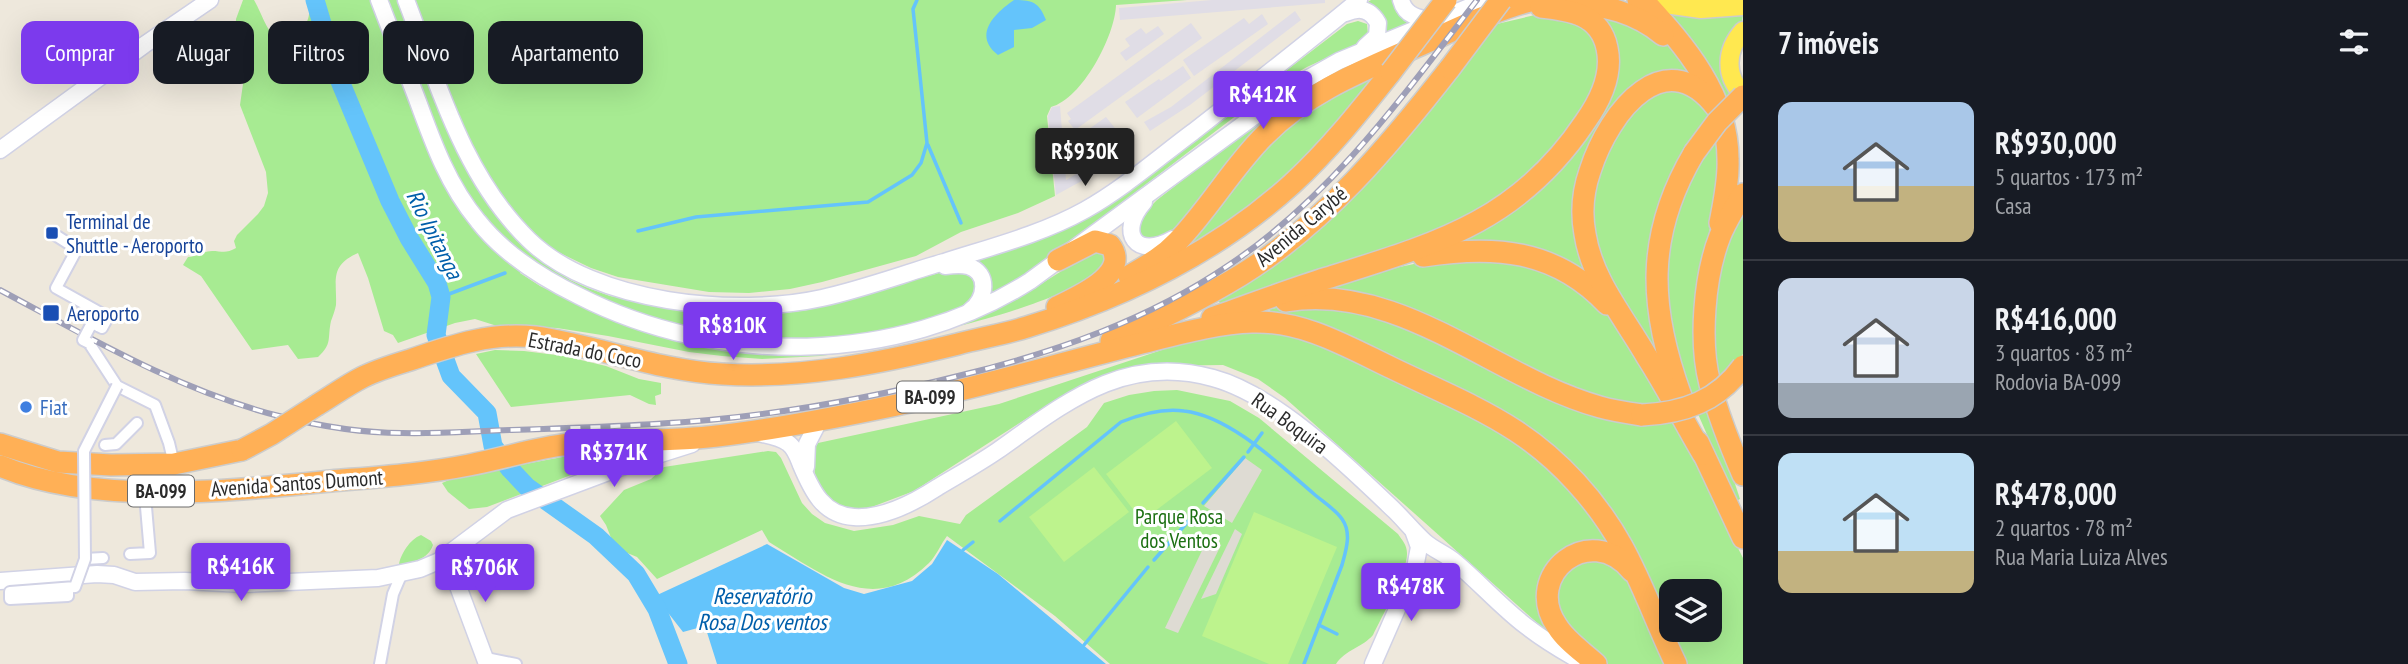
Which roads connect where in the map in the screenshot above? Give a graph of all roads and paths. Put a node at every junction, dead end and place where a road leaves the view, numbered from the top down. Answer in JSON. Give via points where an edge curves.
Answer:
{"nodes":[{"id":1,"x":210,"y":0,"type":"edge"},
{"id":2,"x":379,"y":0,"type":"edge"},
{"id":3,"x":406,"y":0,"type":"edge"},
{"id":4,"x":1359,"y":0,"type":"edge"},
{"id":5,"x":1401,"y":0,"type":"edge"},
{"id":6,"x":1486,"y":0,"type":"edge"},
{"id":7,"x":1501,"y":0,"type":"edge"},
{"id":8,"x":1642,"y":0,"type":"edge"},
{"id":9,"x":1538,"y":4,"type":"edge"},
{"id":10,"x":1743,"y":6,"type":"edge"},
{"id":11,"x":1444,"y":9,"type":"edge"},
{"id":12,"x":1340,"y":16,"type":"junction"},
{"id":13,"x":1743,"y":31,"type":"edge"},
{"id":14,"x":1354,"y":54,"type":"junction"},
{"id":15,"x":1706,"y":80,"type":"junction"},
{"id":16,"x":1743,"y":95,"type":"edge"},
{"id":17,"x":1721,"y":114,"type":"junction"},
{"id":18,"x":0,"y":150,"type":"edge"},
{"id":19,"x":1159,"y":184,"type":"junction"},
{"id":20,"x":1743,"y":194,"type":"edge"},
{"id":21,"x":1202,"y":212,"type":"junction"},
{"id":22,"x":52,"y":233,"type":"dead end"},
{"id":23,"x":1714,"y":256,"type":"junction"},
{"id":24,"x":1058,"y":260,"type":"junction"},
{"id":25,"x":1376,"y":263,"type":"junction"},
{"id":26,"x":924,"y":268,"type":"junction"},
{"id":27,"x":1222,"y":314,"type":"junction"},
{"id":28,"x":1065,"y":315,"type":"junction"},
{"id":29,"x":959,"y":317,"type":"junction"},
{"id":30,"x":1627,"y":325,"type":"junction"},
{"id":31,"x":1705,"y":333,"type":"junction"},
{"id":32,"x":981,"y":338,"type":"junction"},
{"id":33,"x":1146,"y":342,"type":"junction"},
{"id":34,"x":399,"y":364,"type":"joint"},
{"id":35,"x":1743,"y":366,"type":"edge"},
{"id":36,"x":1038,"y":369,"type":"junction"},
{"id":37,"x":117,"y":386,"type":"junction"},
{"id":38,"x":820,"y":419,"type":"junction"},
{"id":39,"x":137,"y":424,"type":"dead end"},
{"id":40,"x":749,"y":430,"type":"junction"},
{"id":41,"x":718,"y":436,"type":"junction"},
{"id":42,"x":0,"y":444,"type":"edge"},
{"id":43,"x":1743,"y":444,"type":"edge"},
{"id":44,"x":105,"y":445,"type":"dead end"},
{"id":45,"x":172,"y":453,"type":"junction"},
{"id":46,"x":1703,"y":454,"type":"junction"},
{"id":47,"x":0,"y":466,"type":"edge"},
{"id":48,"x":1743,"y":474,"type":"edge"},
{"id":49,"x":807,"y":480,"type":"junction"},
{"id":50,"x":146,"y":507,"type":"dead end"},
{"id":51,"x":1411,"y":527,"type":"junction"},
{"id":52,"x":1743,"y":538,"type":"edge"},
{"id":53,"x":130,"y":554,"type":"dead end"},
{"id":54,"x":446,"y":554,"type":"junction"},
{"id":55,"x":1444,"y":554,"type":"junction"},
{"id":56,"x":103,"y":558,"type":"dead end"},
{"id":57,"x":85,"y":559,"type":"junction"},
{"id":58,"x":1415,"y":568,"type":"junction"},
{"id":59,"x":402,"y":573,"type":"junction"},
{"id":60,"x":1640,"y":580,"type":"junction"},
{"id":61,"x":0,"y":581,"type":"edge"},
{"id":62,"x":18,"y":587,"type":"junction"},
{"id":63,"x":487,"y":661,"type":"edge"},
{"id":64,"x":1577,"y":662,"type":"edge"},
{"id":65,"x":380,"y":664,"type":"edge"},
{"id":66,"x":516,"y":664,"type":"edge"},
{"id":67,"x":1373,"y":664,"type":"edge"},
{"id":68,"x":1597,"y":664,"type":"edge"},
{"id":69,"x":1676,"y":664,"type":"edge"}],
"edges":[{"from":1,"to":18,"type":"main road"},
{"from":2,"to":29,"type":"main road","via":[[440,163],[465,204],[505,249],[554,284],[649,325],[764,346],[859,341]]},
{"from":3,"to":26,"type":"main road","via":[[466,155],[488,191],[528,239],[573,272],[620,290],[659,297],[766,306],[823,298]]},
{"from":4,"to":12,"type":"main road"},
{"from":5,"to":11,"type":"main road","via":[[1406,11],[1430,20]]},
{"from":6,"to":11,"type":"main road"},
{"from":7,"to":36,"type":"highway","name":"Avenida Carybé","bridge":true,"via":[[1402,129],[1305,227],[1252,267],[1142,328]]},
{"from":8,"to":10,"type":"main road","via":[[1701,9]]},
{"from":8,"to":15,"type":"highway","via":[[1678,38]]},
{"from":9,"to":15,"type":"highway","via":[[1590,5],[1638,18],[1669,40]]},
{"from":9,"to":21,"type":"highway","via":[[1475,21],[1335,84],[1298,106],[1250,151]]},
{"from":9,"to":25,"type":"highway","via":[[1576,12],[1601,32],[1609,62],[1596,107],[1555,162],[1502,208],[1450,237]]},
{"from":11,"to":14,"type":"main road"},
{"from":11,"to":28,"type":"highway","name":"Avenida Carybé","bridge":true,"via":[[1341,134],[1250,218],[1157,277]]},
{"from":12,"to":14,"type":"main road","via":[[1363,10],[1378,23],[1374,40]]},
{"from":12,"to":26,"type":"main road","via":[[1131,180],[1084,210]]},
{"from":13,"to":16,"type":"main road","via":[[1729,60],[1734,83]]},
{"from":14,"to":19,"type":"main road","via":[[1298,84]]},
{"from":15,"to":17,"type":"highway"},
{"from":16,"to":46,"type":"highway","bridge":true,"via":[[1694,153],[1673,193],[1657,261],[1657,300],[1670,362]]},
{"from":17,"to":23,"type":"highway","via":[[1728,161]]},
{"from":17,"to":30,"type":"highway","via":[[1696,86],[1665,80],[1625,108],[1600,144],[1586,182],[1584,232],[1599,279]]},
{"from":19,"to":21,"type":"main road","via":[[1130,225],[1131,236],[1140,245],[1152,248],[1166,243]]},
{"from":19,"to":24,"type":"main road"},
{"from":20,"to":23,"type":"highway"},
{"from":21,"to":28,"type":"highway","via":[[1160,257]]},
{"from":22,"to":37,"type":"street","bridge":true,"via":[[77,249],[56,289],[108,317],[102,328],[92,323],[83,340]]},
{"from":23,"to":31,"type":"highway"},
{"from":24,"to":29,"type":"main road","via":[[992,304]]},
{"from":24,"to":32,"type":"highway","via":[[1095,241],[1110,245],[1115,256],[1110,274],[1074,298]]},
{"from":25,"to":27,"type":"highway"},
{"from":25,"to":30,"type":"highway","via":[[1476,250],[1533,257],[1595,292]]},
{"from":26,"to":29,"type":"main road","via":[[960,265],[978,273],[984,284],[982,296]]},
{"from":27,"to":33,"type":"highway"},
{"from":27,"to":35,"type":"highway","bridge":true,"via":[[1314,297],[1375,308],[1421,324],[1564,394],[1642,415],[1699,404],[1730,382]]},
{"from":28,"to":32,"type":"highway","name":"Avenida Carybé"},
{"from":30,"to":46,"type":"highway"},
{"from":31,"to":43,"type":"highway","via":[[1715,379]]},
{"from":31,"to":48,"type":"highway","via":[[1710,383]]},
{"from":32,"to":34,"type":"highway","name":"Estrada do Coco","number":"BA-099","via":[[852,367],[741,375],[691,371],[534,337],[460,343]]},
{"from":33,"to":36,"type":"highway"},
{"from":33,"to":60,"type":"highway","via":[[1247,322],[1285,324],[1337,342],[1492,417],[1539,448],[1603,515]]},
{"from":34,"to":45,"type":"highway","name":"Avenida Santos Dumont","number":"BA-099","bridge":true,"via":[[364,377],[242,450]]},
{"from":36,"to":38,"type":"highway","number":"BA-099","via":[[936,396]]},
{"from":37,"to":45,"type":"street","via":[[151,410]]},
{"from":37,"to":57,"type":"street","bridge":true,"via":[[84,451]]},
{"from":38,"to":40,"type":"highway","number":"BA-099"},
{"from":38,"to":49,"type":"main road","via":[[805,449]]},
{"from":39,"to":44,"type":"street","via":[[116,444]]},
{"from":40,"to":41,"type":"highway","number":"BA-099"},
{"from":40,"to":49,"type":"main road","name":"Rua Boquira","via":[[789,444]]},
{"from":41,"to":47,"type":"highway","name":"Avenida Santos Dumont","number":"BA-099","via":[[571,444],[470,465],[270,487],[158,491],[66,486]]},
{"from":41,"to":54,"type":"main road","via":[[635,461],[507,510]]},
{"from":42,"to":45,"type":"highway","name":"Avenida Santos Dumont","number":"BA-099","via":[[73,464]]},
{"from":46,"to":52,"type":"highway"},
{"from":49,"to":51,"type":"main road","name":"Rua Boquira","via":[[816,497],[835,512],[854,517],[878,514],[925,495],[1090,389],[1131,374],[1182,372],[1215,378],[1256,396],[1323,447]]},
{"from":50,"to":53,"type":"street","via":[[150,553]]},
{"from":51,"to":55,"type":"main road","name":"Rua Boquira"},
{"from":51,"to":58,"type":"main road","via":[[1419,547]]},
{"from":54,"to":59,"type":"main road","via":[[439,561]]},
{"from":54,"to":63,"type":"main road"},
{"from":55,"to":58,"type":"main road","via":[[1427,554]]},
{"from":55,"to":64,"type":"main road","name":"Rua Boquira","via":[[1525,626]]},
{"from":56,"to":57,"type":"street"},
{"from":57,"to":62,"type":"street","bridge":true,"via":[[75,587],[10,592],[10,599],[68,596],[68,590]]},
{"from":58,"to":67,"type":"main road"},
{"from":59,"to":62,"type":"main road","via":[[362,580],[242,584],[135,582],[97,573]]},
{"from":59,"to":65,"type":"street","via":[[393,594]]},
{"from":60,"to":68,"type":"highway","via":[[1620,559],[1596,550],[1564,560],[1553,575],[1548,602],[1556,625]]},
{"from":60,"to":69,"type":"highway"},
{"from":61,"to":62,"type":"main road"},
{"from":63,"to":66,"type":"street"}]}
